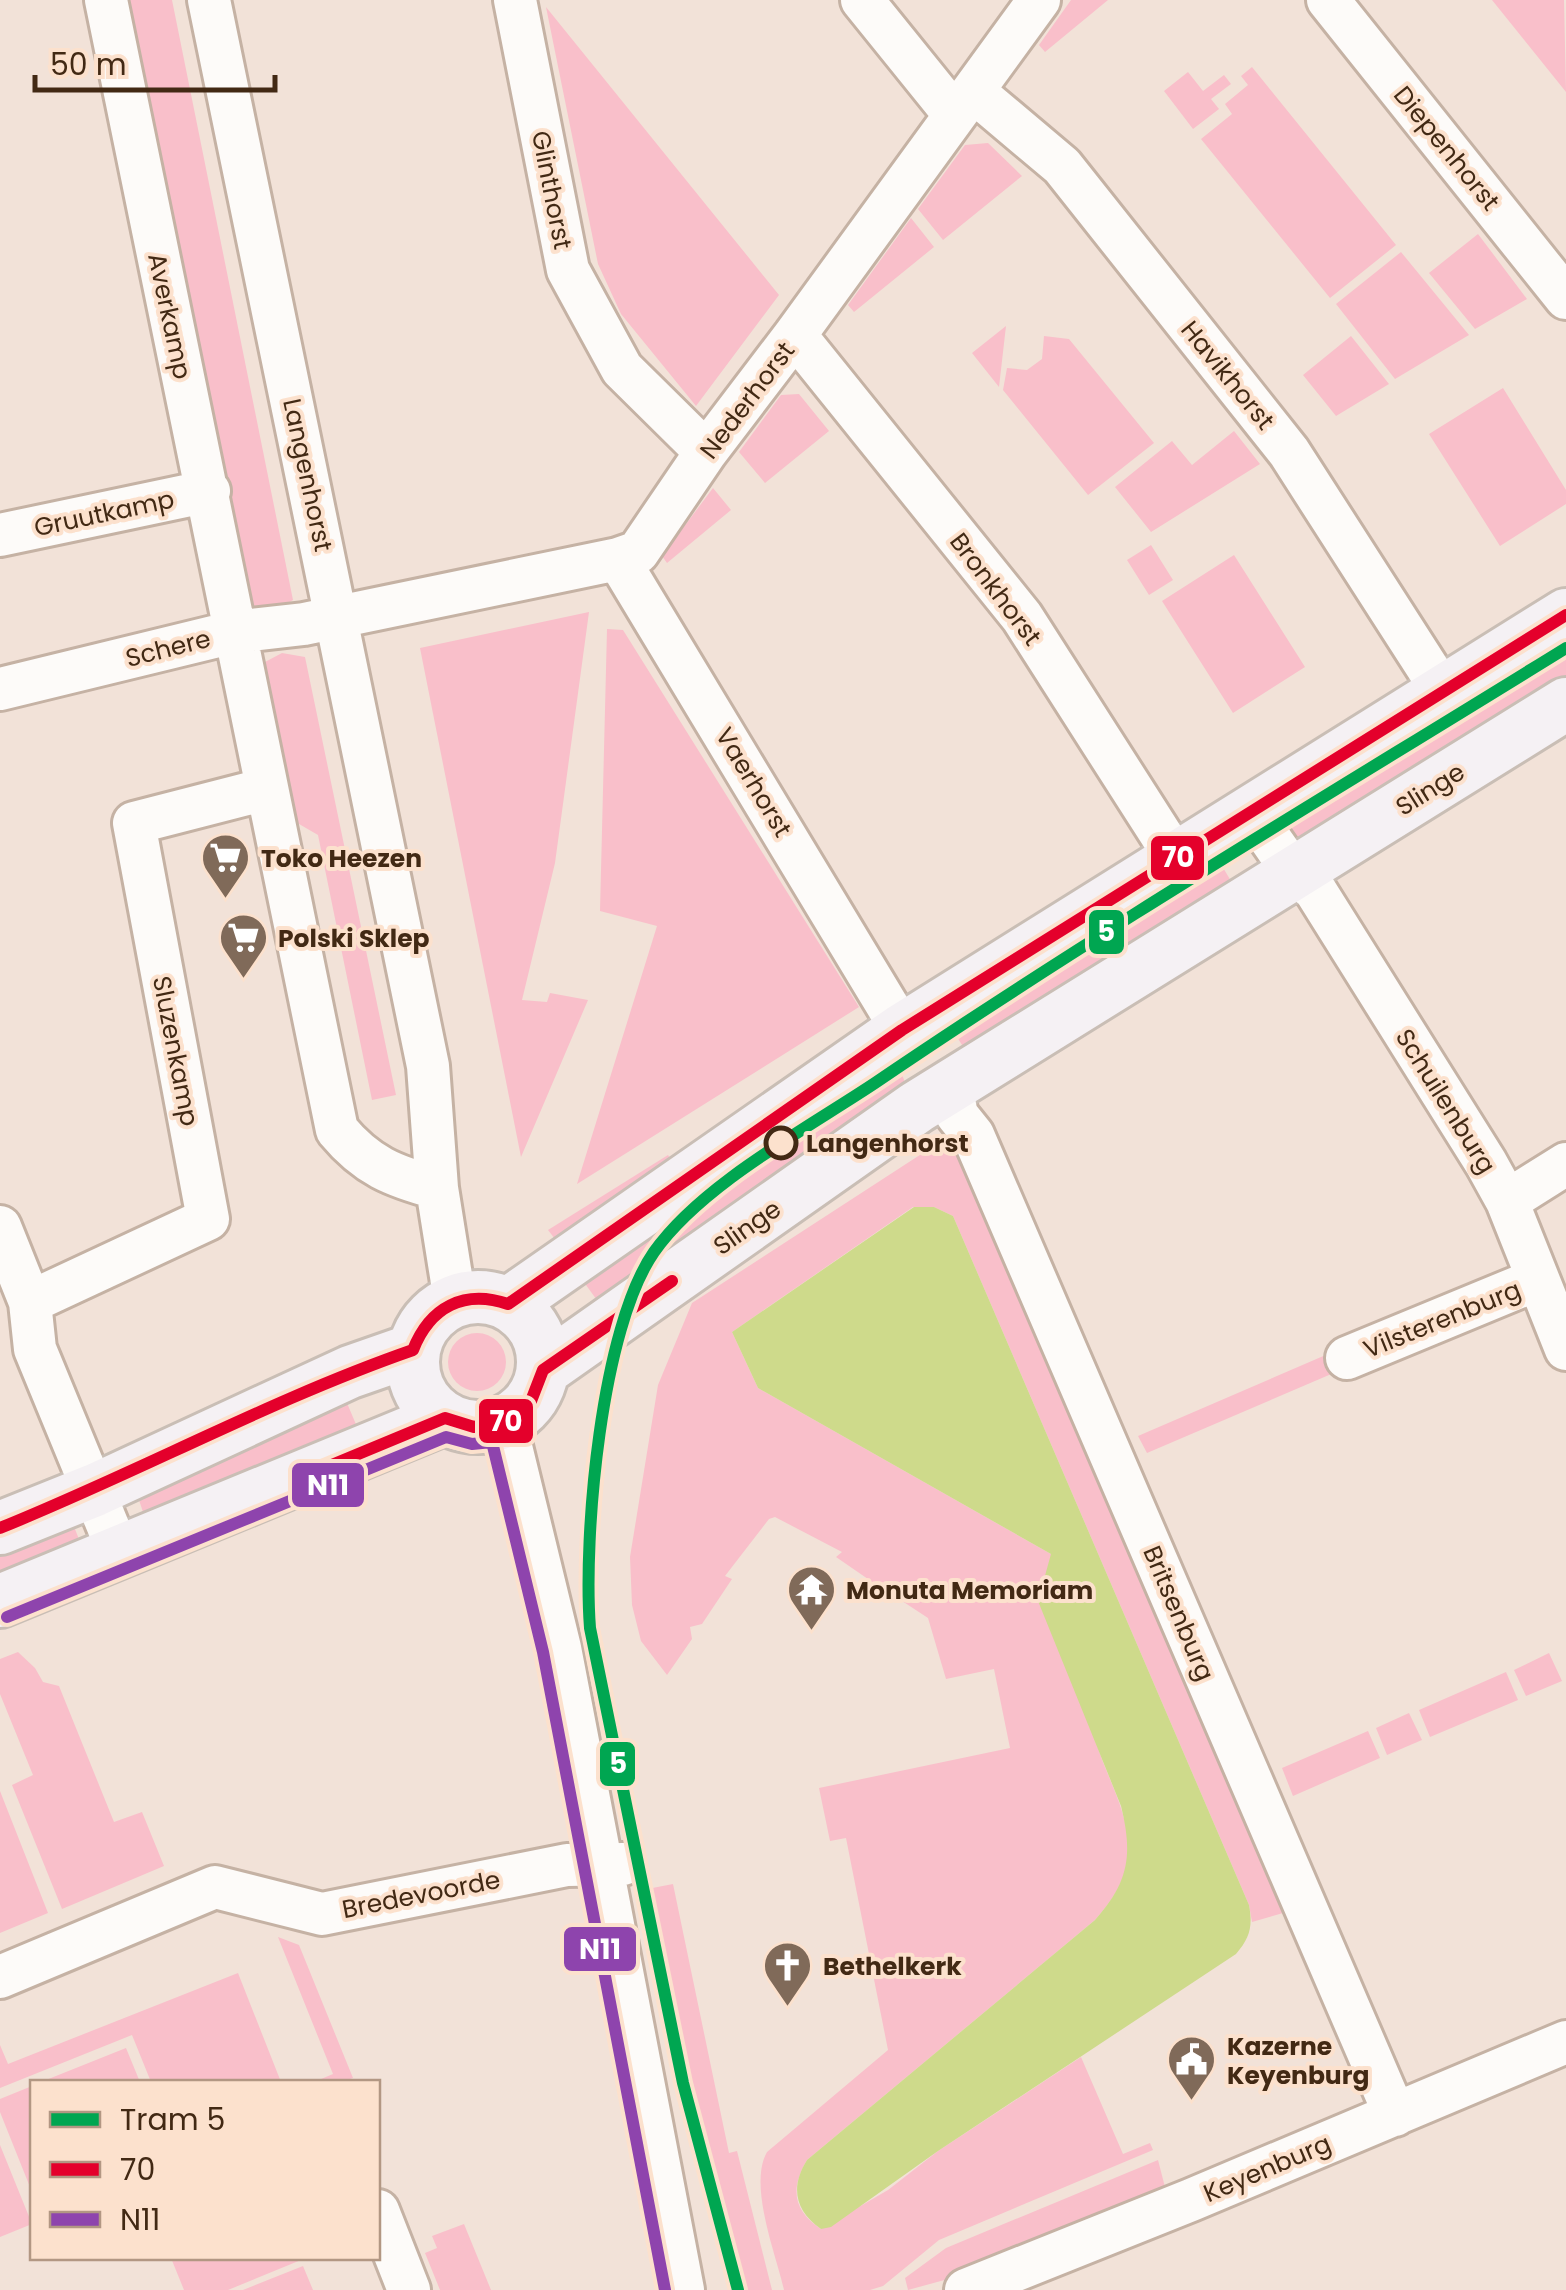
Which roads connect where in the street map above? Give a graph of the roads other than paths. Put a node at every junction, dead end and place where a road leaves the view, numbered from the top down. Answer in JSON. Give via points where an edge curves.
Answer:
{"nodes":[{"id":1,"x":106,"y":0,"type":"edge"},
{"id":2,"x":209,"y":0,"type":"edge"},
{"id":3,"x":516,"y":0,"type":"edge"},
{"id":4,"x":862,"y":0,"type":"edge"},
{"id":5,"x":1039,"y":0,"type":"edge"},
{"id":6,"x":1328,"y":0,"type":"edge"},
{"id":7,"x":964,"y":102,"type":"junction"},
{"id":8,"x":1566,"y":298,"type":"edge"},
{"id":9,"x":795,"y":336,"type":"junction"},
{"id":10,"x":706,"y":452,"type":"junction"},
{"id":11,"x":208,"y":492,"type":"junction"},
{"id":12,"x":0,"y":535,"type":"edge"},
{"id":13,"x":618,"y":559,"type":"junction"},
{"id":14,"x":337,"y":616,"type":"junction"},
{"id":15,"x":1566,"y":616,"type":"edge"},
{"id":16,"x":234,"y":632,"type":"junction"},
{"id":17,"x":0,"y":689,"type":"edge"},
{"id":18,"x":1443,"y":692,"type":"junction"},
{"id":19,"x":1566,"y":704,"type":"edge"},
{"id":20,"x":266,"y":790,"type":"junction"},
{"id":21,"x":1250,"y":810,"type":"junction"},
{"id":22,"x":1176,"y":858,"type":"junction"},
{"id":23,"x":1294,"y":874,"type":"junction"},
{"id":24,"x":896,"y":1018,"type":"junction"},
{"id":25,"x":954,"y":1101,"type":"junction"},
{"id":26,"x":1566,"y":1164,"type":"edge"},
{"id":27,"x":416,"y":1182,"type":"junction"},
{"id":28,"x":1506,"y":1200,"type":"junction"},
{"id":29,"x":0,"y":1227,"type":"edge"},
{"id":30,"x":1536,"y":1280,"type":"junction"},
{"id":31,"x":455,"y":1300,"type":"junction"},
{"id":32,"x":30,"y":1302,"type":"junction"},
{"id":33,"x":508,"y":1304,"type":"junction"},
{"id":34,"x":1566,"y":1349,"type":"edge"},
{"id":35,"x":414,"y":1350,"type":"junction"},
{"id":36,"x":18,"y":1356,"type":"edge"},
{"id":37,"x":1348,"y":1358,"type":"dead end"},
{"id":38,"x":543,"y":1370,"type":"junction"},
{"id":39,"x":445,"y":1418,"type":"junction"},
{"id":40,"x":505,"y":1422,"type":"junction"},
{"id":41,"x":96,"y":1490,"type":"junction"},
{"id":42,"x":0,"y":1528,"type":"edge"},
{"id":43,"x":119,"y":1554,"type":"junction"},
{"id":44,"x":0,"y":1601,"type":"edge"},
{"id":45,"x":612,"y":1865,"type":"junction"},
{"id":46,"x":0,"y":1977,"type":"edge"},
{"id":47,"x":1566,"y":2042,"type":"edge"},
{"id":48,"x":1396,"y":2115,"type":"junction"},
{"id":49,"x":380,"y":2215,"type":"edge"},
{"id":50,"x":409,"y":2290,"type":"edge"},
{"id":51,"x":683,"y":2290,"type":"edge"},
{"id":52,"x":966,"y":2290,"type":"edge"}],
"edges":[{"from":1,"to":11,"type":"street","name":"Averkamp"},
{"from":2,"to":14,"type":"street","name":"Langenhorst"},
{"from":3,"to":10,"type":"street","name":"Glinthorst","via":[[568,270],[622,370]]},
{"from":4,"to":7,"type":"street","name":"Havikhorst"},
{"from":5,"to":7,"type":"street","name":"Nederhorst"},
{"from":6,"to":8,"type":"street","name":"Diepenhorst"},
{"from":7,"to":9,"type":"street","name":"Nederhorst"},
{"from":7,"to":18,"type":"street","name":"Havikhorst","via":[[1062,166],[1289,452]]},
{"from":9,"to":10,"type":"street","name":"Nederhorst"},
{"from":9,"to":22,"type":"street","name":"Bronkhorst","via":[[1022,618]]},
{"from":10,"to":13,"type":"street","name":"Nederhorst","via":[[638,552]]},
{"from":11,"to":12,"type":"street","name":"Gruutkamp"},
{"from":11,"to":16,"type":"street","name":"Averkamp"},
{"from":13,"to":14,"type":"street","name":"Nederhorst"},
{"from":13,"to":24,"type":"street","name":"Vaerhorst"},
{"from":14,"to":16,"type":"street","name":"Schere"},
{"from":14,"to":27,"type":"street","name":"Langenhorst","via":[[428,1066]]},
{"from":15,"to":18,"type":"main road"},
{"from":16,"to":17,"type":"street","name":"Schere"},
{"from":16,"to":20,"type":"street"},
{"from":18,"to":21,"type":"main road"},
{"from":19,"to":23,"type":"main road","name":"Slinge"},
{"from":20,"to":27,"type":"street","via":[[337,1130],[358,1155]]},
{"from":20,"to":32,"type":"street","name":"Sluzenkamp","via":[[134,823],[208,1219]]},
{"from":21,"to":22,"type":"main road"},
{"from":21,"to":23,"type":"street"},
{"from":22,"to":24,"type":"main road"},
{"from":23,"to":25,"type":"main road","name":"Slinge"},
{"from":23,"to":28,"type":"street","name":"Schuilenburg","via":[[1315,890]]},
{"from":24,"to":33,"type":"main road"},
{"from":25,"to":38,"type":"main road","name":"Slinge"},
{"from":25,"to":48,"type":"street","name":"Britsenburg"},
{"from":26,"to":28,"type":"street"},
{"from":27,"to":31,"type":"street","name":"Langenhorst"},
{"from":28,"to":30,"type":"street","name":"Schuilenburg"},
{"from":29,"to":32,"type":"street"},
{"from":30,"to":34,"type":"street","name":"Schuilenburg"},
{"from":30,"to":37,"type":"street","name":"Vilsterenburg"},
{"from":31,"to":33,"type":"main road","via":[[482,1297]]},
{"from":31,"to":35,"type":"main road","via":[[428,1320]]},
{"from":32,"to":36,"type":"street"},
{"from":33,"to":38,"type":"main road","via":[[539,1337]]},
{"from":35,"to":39,"type":"main road","via":[[420,1393]]},
{"from":35,"to":41,"type":"main road","via":[[350,1372]]},
{"from":36,"to":41,"type":"street"},
{"from":38,"to":40,"type":"main road","via":[[530,1401]]},
{"from":39,"to":40,"type":"main road","via":[[474,1427]]},
{"from":39,"to":43,"type":"main road"},
{"from":40,"to":45,"type":"street"},
{"from":41,"to":42,"type":"main road"},
{"from":41,"to":43,"type":"street"},
{"from":43,"to":44,"type":"main road"},
{"from":45,"to":46,"type":"street","name":"Bredevoorde","via":[[567,1865],[322,1914],[216,1887]]},
{"from":45,"to":51,"type":"street"},
{"from":47,"to":48,"type":"street","name":"Keyenburg"},
{"from":48,"to":52,"type":"street","name":"Keyenburg"},
{"from":49,"to":50,"type":"street"}]}
